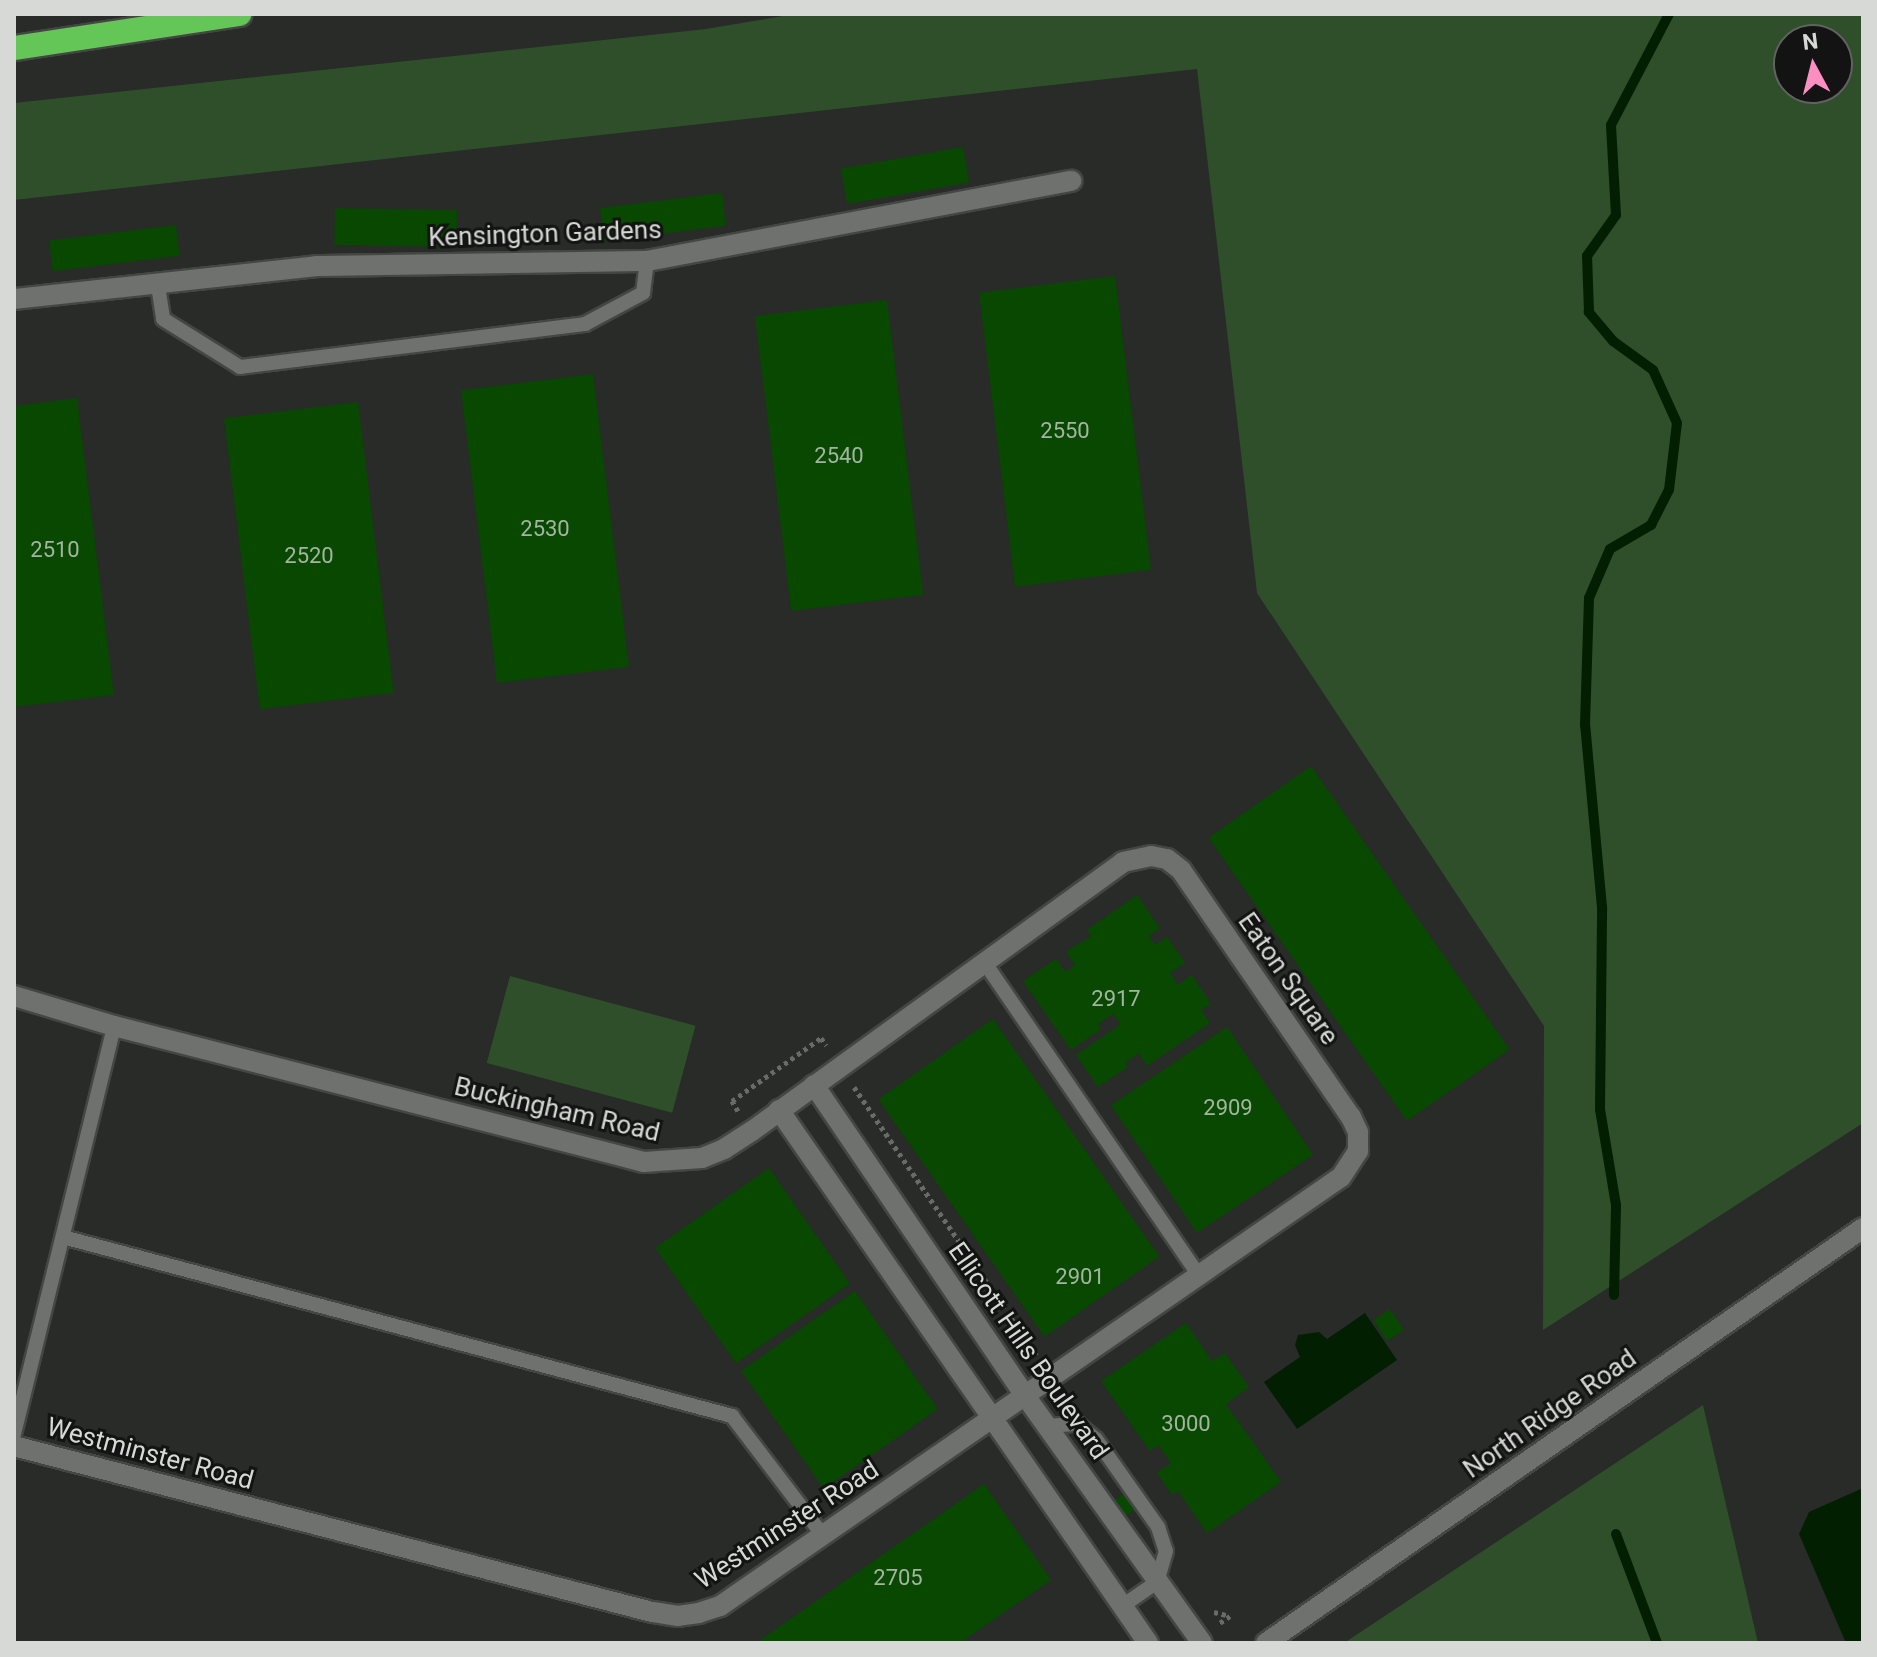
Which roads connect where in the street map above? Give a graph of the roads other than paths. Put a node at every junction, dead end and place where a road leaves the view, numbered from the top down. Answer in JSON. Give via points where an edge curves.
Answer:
{"nodes":[{"id":1,"x":239,"y":14,"type":"edge"},
{"id":2,"x":14,"y":48,"type":"edge"},
{"id":3,"x":1072,"y":181,"type":"dead end"},
{"id":4,"x":647,"y":261,"type":"junction"},
{"id":5,"x":158,"y":286,"type":"junction"},
{"id":6,"x":14,"y":299,"type":"edge"},
{"id":7,"x":1151,"y":856,"type":"joint"},
{"id":8,"x":985,"y":963,"type":"junction"},
{"id":9,"x":14,"y":996,"type":"edge"},
{"id":10,"x":114,"y":1026,"type":"junction"},
{"id":11,"x":814,"y":1085,"type":"junction"},
{"id":12,"x":779,"y":1110,"type":"junction"},
{"id":13,"x":1358,"y":1151,"type":"joint"},
{"id":14,"x":1863,"y":1228,"type":"edge"},
{"id":15,"x":63,"y":1237,"type":"junction"},
{"id":16,"x":1198,"y":1274,"type":"junction"},
{"id":17,"x":1026,"y":1397,"type":"junction"},
{"id":18,"x":993,"y":1418,"type":"junction"},
{"id":19,"x":1046,"y":1426,"type":"junction"},
{"id":20,"x":14,"y":1434,"type":"edge"},
{"id":21,"x":14,"y":1446,"type":"edge"},
{"id":22,"x":822,"y":1534,"type":"junction"},
{"id":23,"x":1157,"y":1582,"type":"junction"},
{"id":24,"x":1121,"y":1607,"type":"junction"},
{"id":25,"x":1148,"y":1643,"type":"edge"},
{"id":26,"x":1202,"y":1643,"type":"edge"},
{"id":27,"x":1266,"y":1643,"type":"edge"}],
"edges":[{"from":1,"to":2,"type":"highway"},
{"from":3,"to":4,"type":"street","name":"Kensington Gardens"},
{"from":4,"to":5,"type":"street","name":"Kensington Gardens","via":[[316,266]]},
{"from":4,"to":5,"type":"lane","via":[[643,293],[585,324],[240,367],[163,319]]},
{"from":5,"to":6,"type":"street","name":"Kensington Gardens"},
{"from":7,"to":8,"type":"street","name":"Buckingham Road","via":[[1123,862]]},
{"from":7,"to":13,"type":"street","name":"Eaton Square","via":[[1167,859],[1181,870],[1351,1117]]},
{"from":8,"to":11,"type":"street","name":"Buckingham Road"},
{"from":8,"to":16,"type":"lane"},
{"from":9,"to":10,"type":"street","name":"Buckingham Road"},
{"from":10,"to":12,"type":"street","name":"Buckingham Road","via":[[644,1162],[702,1158],[724,1149]]},
{"from":10,"to":15,"type":"lane"},
{"from":11,"to":12,"type":"street","name":"Buckingham Road"},
{"from":11,"to":17,"type":"street","name":"Ellicott Hills Boulevard"},
{"from":12,"to":18,"type":"street"},
{"from":13,"to":16,"type":"street","name":"Westminster Road","via":[[1341,1177]]},
{"from":14,"to":27,"type":"street","name":"North Ridge Road"},
{"from":15,"to":20,"type":"lane"},
{"from":15,"to":22,"type":"lane","via":[[732,1416]]},
{"from":16,"to":17,"type":"street","name":"Westminster Road"},
{"from":17,"to":18,"type":"street","name":"Westminster Road"},
{"from":17,"to":19,"type":"street","name":"Ellicott Hills Boulevard"},
{"from":18,"to":22,"type":"street","name":"Westminster Road"},
{"from":18,"to":24,"type":"street"},
{"from":19,"to":23,"type":"street","name":"Ellicott Hills Boulevard"},
{"from":19,"to":23,"type":"lane","via":[[1078,1424],[1096,1439],[1158,1527],[1166,1551]]},
{"from":21,"to":22,"type":"street","name":"Westminster Road","via":[[678,1616],[720,1606]]},
{"from":23,"to":24,"type":"lane"},
{"from":23,"to":26,"type":"street","name":"Ellicott Hills Boulevard"},
{"from":24,"to":25,"type":"street"}]}
